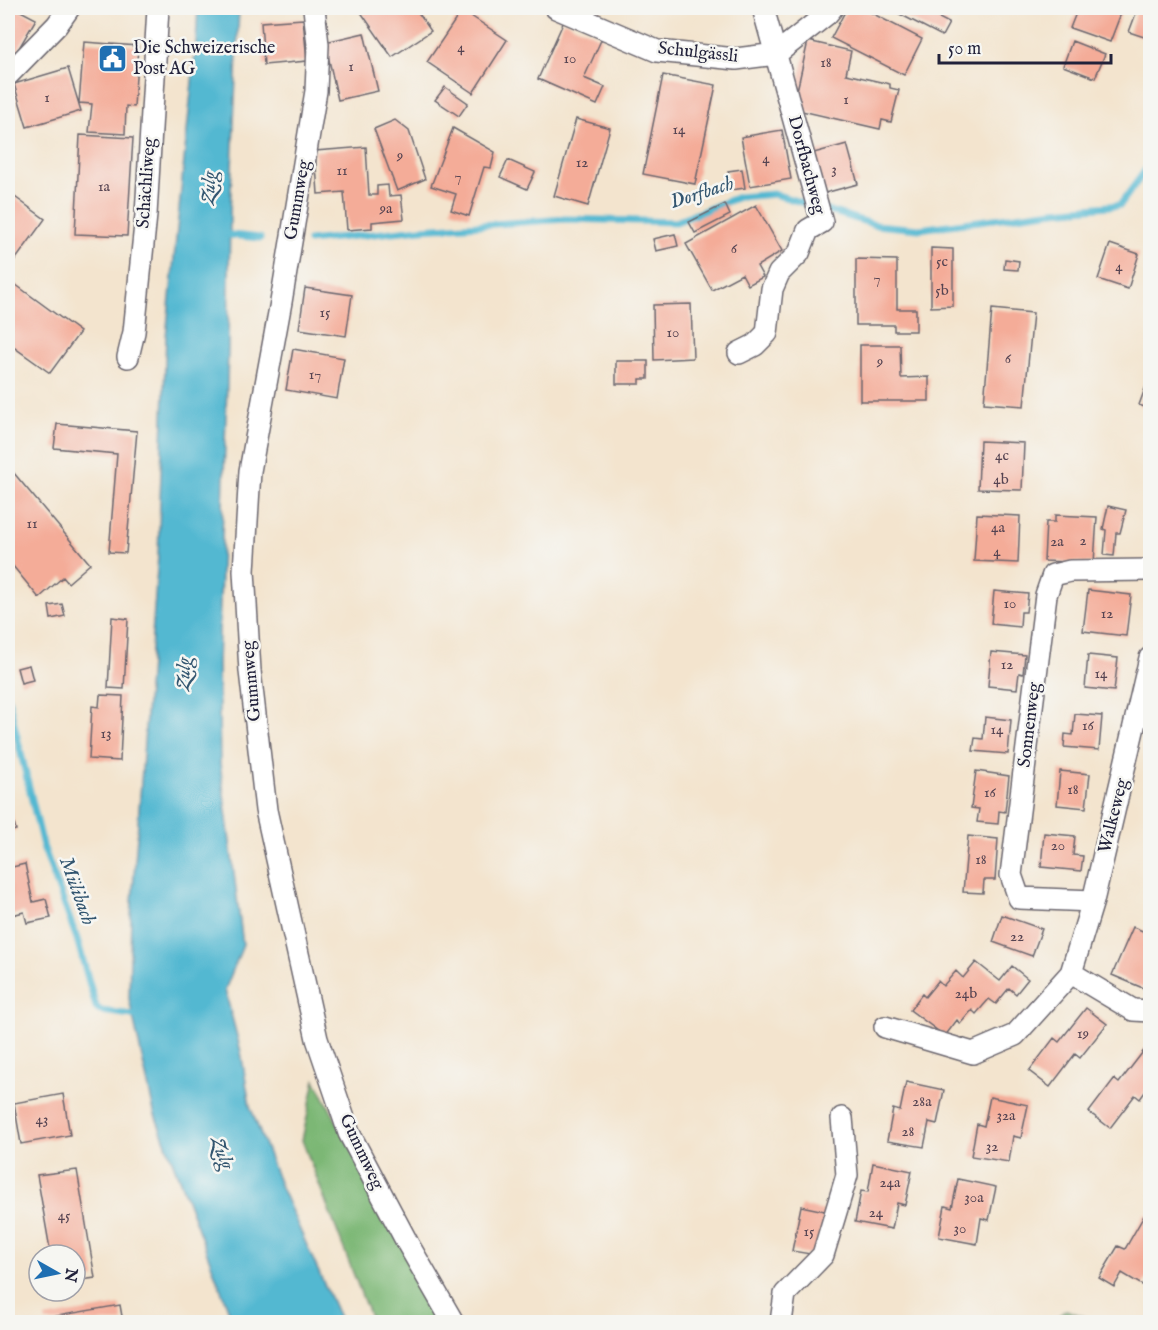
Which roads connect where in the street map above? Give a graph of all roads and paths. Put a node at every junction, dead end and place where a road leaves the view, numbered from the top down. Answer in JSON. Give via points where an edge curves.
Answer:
{"nodes":[{"id":1,"x":69,"y":8,"type":"edge"},
{"id":2,"x":158,"y":8,"type":"edge"},
{"id":3,"x":314,"y":8,"type":"edge"},
{"id":4,"x":556,"y":8,"type":"edge"},
{"id":5,"x":763,"y":8,"type":"edge"},
{"id":6,"x":832,"y":8,"type":"edge"},
{"id":7,"x":776,"y":54,"type":"junction"},
{"id":8,"x":8,"y":75,"type":"edge"},
{"id":9,"x":740,"y":353,"type":"dead end"},
{"id":10,"x":128,"y":357,"type":"dead end"},
{"id":11,"x":1150,"y":570,"type":"edge"},
{"id":12,"x":1150,"y":658,"type":"edge"},
{"id":13,"x":1093,"y":901,"type":"junction"},
{"id":14,"x":1071,"y":973,"type":"junction"},
{"id":15,"x":1150,"y":1011,"type":"edge"},
{"id":16,"x":885,"y":1027,"type":"dead end"},
{"id":17,"x":842,"y":1118,"type":"dead end"},
{"id":18,"x":453,"y":1323,"type":"edge"},
{"id":19,"x":781,"y":1323,"type":"edge"}],
"edges":[{"from":1,"to":8,"type":"street"},
{"from":2,"to":10,"type":"street","name":"Schächliweg","via":[[146,215]]},
{"from":3,"to":18,"type":"street","name":"Gummweg","via":[[318,45],[316,91],[250,471],[244,571],[251,683],[266,810],[317,1039],[349,1134]]},
{"from":4,"to":7,"type":"street","name":"Schulgässli","via":[[657,51],[736,59]]},
{"from":5,"to":7,"type":"street","name":"Dorfbachweg"},
{"from":6,"to":7,"type":"street"},
{"from":7,"to":9,"type":"street","name":"Dorfbachweg","via":[[822,222],[808,230],[799,253],[778,273],[772,289],[767,333]]},
{"from":11,"to":13,"type":"street","name":"Sonnenweg","via":[[1070,571],[1053,575],[1046,596],[1011,875],[1019,898]]},
{"from":12,"to":13,"type":"street","name":"Walkeweg"},
{"from":13,"to":14,"type":"street","name":"Walkeweg"},
{"from":14,"to":15,"type":"street","via":[[1133,1010]]},
{"from":14,"to":16,"type":"street","name":"Walkeweg","via":[[1015,1035],[973,1053]]},
{"from":17,"to":19,"type":"street","via":[[847,1175],[823,1255],[785,1294]]}]}
